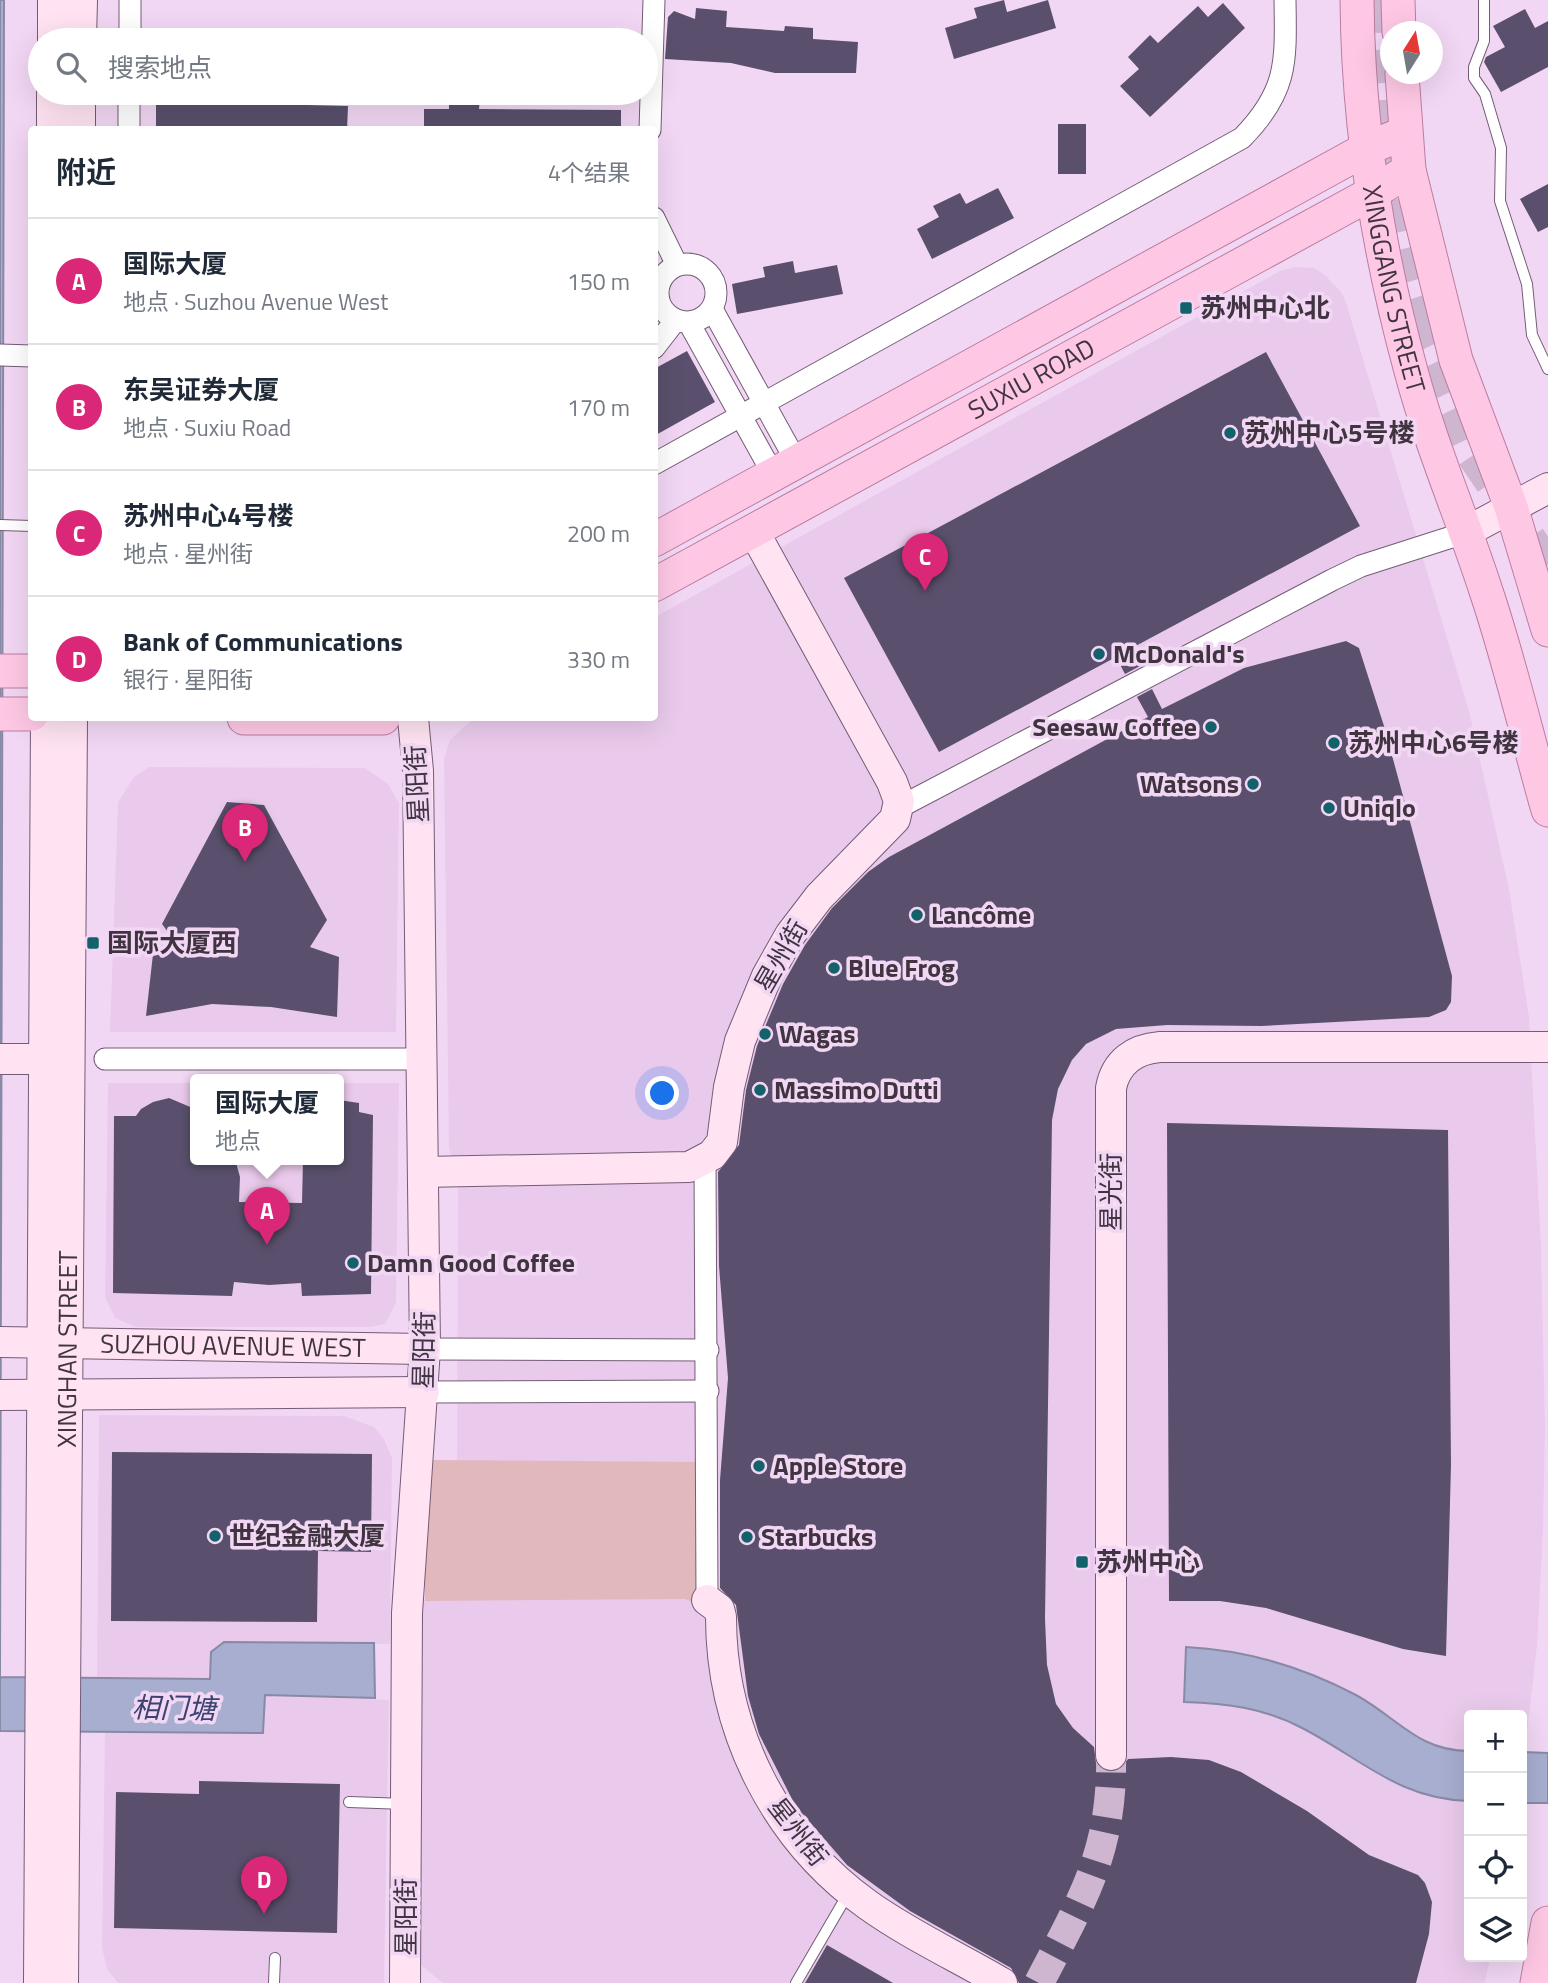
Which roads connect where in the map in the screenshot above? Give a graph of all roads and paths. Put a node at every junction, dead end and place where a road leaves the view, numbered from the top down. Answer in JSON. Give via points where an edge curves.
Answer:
{"nodes":[{"id":1,"x":53,"y":0,"type":"edge"},
{"id":2,"x":82,"y":0,"type":"edge"},
{"id":3,"x":130,"y":0,"type":"edge"},
{"id":4,"x":654,"y":0,"type":"edge"},
{"id":5,"x":1285,"y":0,"type":"edge"},
{"id":6,"x":1357,"y":0,"type":"edge"},
{"id":7,"x":1398,"y":0,"type":"edge"},
{"id":8,"x":1484,"y":0,"type":"edge"},
{"id":9,"x":1399,"y":21,"type":"edge"},
{"id":10,"x":53,"y":28,"type":"edge"},
{"id":11,"x":81,"y":28,"type":"edge"},
{"id":12,"x":130,"y":28,"type":"edge"},
{"id":13,"x":653,"y":28,"type":"edge"},
{"id":14,"x":1403,"y":84,"type":"edge"},
{"id":15,"x":52,"y":105,"type":"edge"},
{"id":16,"x":80,"y":105,"type":"edge"},
{"id":17,"x":129,"y":105,"type":"edge"},
{"id":18,"x":651,"y":105,"type":"edge"},
{"id":19,"x":52,"y":126,"type":"edge"},
{"id":20,"x":80,"y":126,"type":"edge"},
{"id":21,"x":129,"y":126,"type":"edge"},
{"id":22,"x":650,"y":126,"type":"edge"},
{"id":23,"x":1405,"y":133,"type":"junction"},
{"id":24,"x":1368,"y":148,"type":"junction"},
{"id":25,"x":1409,"y":170,"type":"junction"},
{"id":26,"x":1374,"y":192,"type":"junction"},
{"id":27,"x":658,"y":226,"type":"edge"},
{"id":28,"x":677,"y":265,"type":"junction"},
{"id":29,"x":658,"y":289,"type":"edge"},
{"id":30,"x":658,"y":296,"type":"edge"},
{"id":31,"x":712,"y":309,"type":"junction"},
{"id":32,"x":682,"y":322,"type":"junction"},
{"id":33,"x":658,"y":344,"type":"edge"},
{"id":34,"x":1548,"y":369,"type":"edge"},
{"id":35,"x":764,"y":402,"type":"junction"},
{"id":36,"x":740,"y":415,"type":"junction"},
{"id":37,"x":658,"y":462,"type":"edge"},
{"id":38,"x":785,"y":467,"type":"junction"},
{"id":39,"x":1548,"y":488,"type":"edge"},
{"id":40,"x":1511,"y":507,"type":"junction"},
{"id":41,"x":5,"y":525,"type":"edge"},
{"id":42,"x":28,"y":526,"type":"edge"},
{"id":43,"x":753,"y":530,"type":"junction"},
{"id":44,"x":1464,"y":533,"type":"junction"},
{"id":45,"x":658,"y":538,"type":"edge"},
{"id":46,"x":658,"y":583,"type":"edge"},
{"id":47,"x":1548,"y":630,"type":"edge"},
{"id":48,"x":23,"y":715,"type":"edge"},
{"id":49,"x":72,"y":721,"type":"edge"},
{"id":50,"x":413,"y":721,"type":"edge"},
{"id":51,"x":898,"y":808,"type":"junction"},
{"id":52,"x":1548,"y":810,"type":"edge"},
{"id":53,"x":1548,"y":1047,"type":"edge"},
{"id":54,"x":4,"y":1059,"type":"edge"},
{"id":55,"x":43,"y":1059,"type":"junction"},
{"id":56,"x":105,"y":1059,"type":"dead end"},
{"id":57,"x":422,"y":1059,"type":"junction"},
{"id":58,"x":705,"y":1160,"type":"junction"},
{"id":59,"x":423,"y":1172,"type":"junction"},
{"id":60,"x":31,"y":1343,"type":"edge"},
{"id":61,"x":425,"y":1349,"type":"junction"},
{"id":62,"x":708,"y":1350,"type":"junction"},
{"id":63,"x":708,"y":1391,"type":"junction"},
{"id":64,"x":424,"y":1392,"type":"junction"},
{"id":65,"x":32,"y":1395,"type":"edge"},
{"id":66,"x":707,"y":1600,"type":"joint"},
{"id":67,"x":52,"y":1749,"type":"junction"},
{"id":68,"x":1111,"y":1755,"type":"tunnel mouth"},
{"id":69,"x":349,"y":1802,"type":"dead end"},
{"id":70,"x":407,"y":1804,"type":"junction"},
{"id":71,"x":849,"y":1891,"type":"junction"},
{"id":72,"x":1548,"y":1923,"type":"edge"},
{"id":73,"x":275,"y":1958,"type":"dead end"},
{"id":74,"x":39,"y":1983,"type":"edge"},
{"id":75,"x":63,"y":1983,"type":"edge"},
{"id":76,"x":274,"y":1983,"type":"edge"},
{"id":77,"x":405,"y":1983,"type":"edge"},
{"id":78,"x":796,"y":1983,"type":"edge"},
{"id":79,"x":1002,"y":1983,"type":"edge"},
{"id":80,"x":1537,"y":1983,"type":"edge"}],
"edges":[{"from":1,"to":10,"type":"street"},
{"from":2,"to":11,"type":"street"},
{"from":3,"to":12,"type":"street"},
{"from":4,"to":13,"type":"street"},
{"from":5,"to":35,"type":"street","via":[[1286,62],[1274,97],[1242,138]]},
{"from":6,"to":24,"type":"main road","name":"XINGGANG STREET"},
{"from":7,"to":9,"type":"main road"},
{"from":8,"to":34,"type":"lane","via":[[1483,41],[1474,78],[1485,94],[1501,148],[1500,201],[1527,284],[1532,335]]},
{"from":14,"to":23,"type":"main road","name":"XINGGANG STREET"},
{"from":15,"to":19,"type":"street"},
{"from":16,"to":20,"type":"street"},
{"from":17,"to":21,"type":"street"},
{"from":18,"to":22,"type":"street"},
{"from":23,"to":24,"type":"main road","name":"SUXIU ROAD"},
{"from":23,"to":25,"type":"main road","name":"XINGGANG STREET"},
{"from":24,"to":26,"type":"main road","name":"XINGGANG STREET"},
{"from":24,"to":38,"type":"main road","name":"SUXIU ROAD"},
{"from":25,"to":26,"type":"main road","name":"SUXIU ROAD"},
{"from":25,"to":40,"type":"main road","name":"XINGGANG STREET","via":[[1455,360]]},
{"from":26,"to":43,"type":"main road","name":"SUXIU ROAD"},
{"from":26,"to":44,"type":"main road","name":"XINGGANG STREET","via":[[1410,370]]},
{"from":27,"to":28,"type":"street"},
{"from":28,"to":29,"type":"street","via":[[663,276]]},
{"from":28,"to":31,"type":"street","via":[[695,265],[710,275],[716,292]]},
{"from":30,"to":32,"type":"street","via":[[662,310]]},
{"from":31,"to":32,"type":"street","via":[[698,321]]},
{"from":31,"to":35,"type":"street"},
{"from":32,"to":33,"type":"street"},
{"from":32,"to":36,"type":"street"},
{"from":35,"to":36,"type":"street"},
{"from":35,"to":38,"type":"street"},
{"from":36,"to":37,"type":"street"},
{"from":36,"to":38,"type":"street"},
{"from":38,"to":45,"type":"main road","name":"SUXIU ROAD"},
{"from":39,"to":40,"type":"street"},
{"from":40,"to":44,"type":"street"},
{"from":40,"to":47,"type":"main road","name":"XINGGANG STREET"},
{"from":41,"to":42,"type":"lane"},
{"from":43,"to":46,"type":"main road","name":"SUXIU ROAD"},
{"from":43,"to":51,"type":"street","via":[[892,782]]},
{"from":44,"to":51,"type":"street","via":[[1332,580]]},
{"from":44,"to":52,"type":"main road","name":"XINGGANG STREET","via":[[1486,591]]},
{"from":48,"to":55,"type":"street","name":"XINGHAN STREET"},
{"from":49,"to":60,"type":"street","name":"XINGHAN STREET"},
{"from":50,"to":57,"type":"street","name":"星阳街"},
{"from":51,"to":58,"type":"street","name":"星州街","via":[[886,831],[819,897],[778,955],[740,1041],[722,1142]]},
{"from":53,"to":68,"type":"street","name":"星光街","via":[[1160,1047],[1137,1052],[1119,1067],[1111,1088]]},
{"from":54,"to":55,"type":"street"},
{"from":55,"to":60,"type":"street","name":"XINGHAN STREET"},
{"from":56,"to":57,"type":"street"},
{"from":57,"to":59,"type":"street","name":"星阳街"},
{"from":58,"to":59,"type":"street","via":[[689,1167]]},
{"from":58,"to":62,"type":"street"},
{"from":59,"to":61,"type":"street","name":"星阳街"},
{"from":60,"to":61,"type":"street","name":"SUZHOU AVENUE WEST"},
{"from":60,"to":65,"type":"street","name":"XINGHAN STREET"},
{"from":61,"to":62,"type":"street"},
{"from":61,"to":64,"type":"street","name":"星阳街"},
{"from":62,"to":63,"type":"street"},
{"from":63,"to":64,"type":"street"},
{"from":63,"to":66,"type":"street"},
{"from":64,"to":65,"type":"street","name":"SUZHOU AVENUE WEST"},
{"from":64,"to":70,"type":"street","name":"星阳街","via":[[407,1613]]},
{"from":65,"to":67,"type":"street","name":"XINGHAN STREET","via":[[53,1668]]},
{"from":66,"to":71,"type":"street","name":"星州街","via":[[719,1609],[730,1696],[757,1773],[800,1841]]},
{"from":67,"to":74,"type":"street","name":"XINGHAN STREET","via":[[40,1796]]},
{"from":67,"to":75,"type":"street","name":"XINGHAN STREET","via":[[64,1847]]},
{"from":69,"to":70,"type":"lane"},
{"from":70,"to":77,"type":"street","name":"星阳街"},
{"from":71,"to":78,"type":"lane"},
{"from":71,"to":79,"type":"street","name":"星州街","via":[[887,1918]]},
{"from":72,"to":80,"type":"main road"},
{"from":73,"to":76,"type":"lane"}]}
